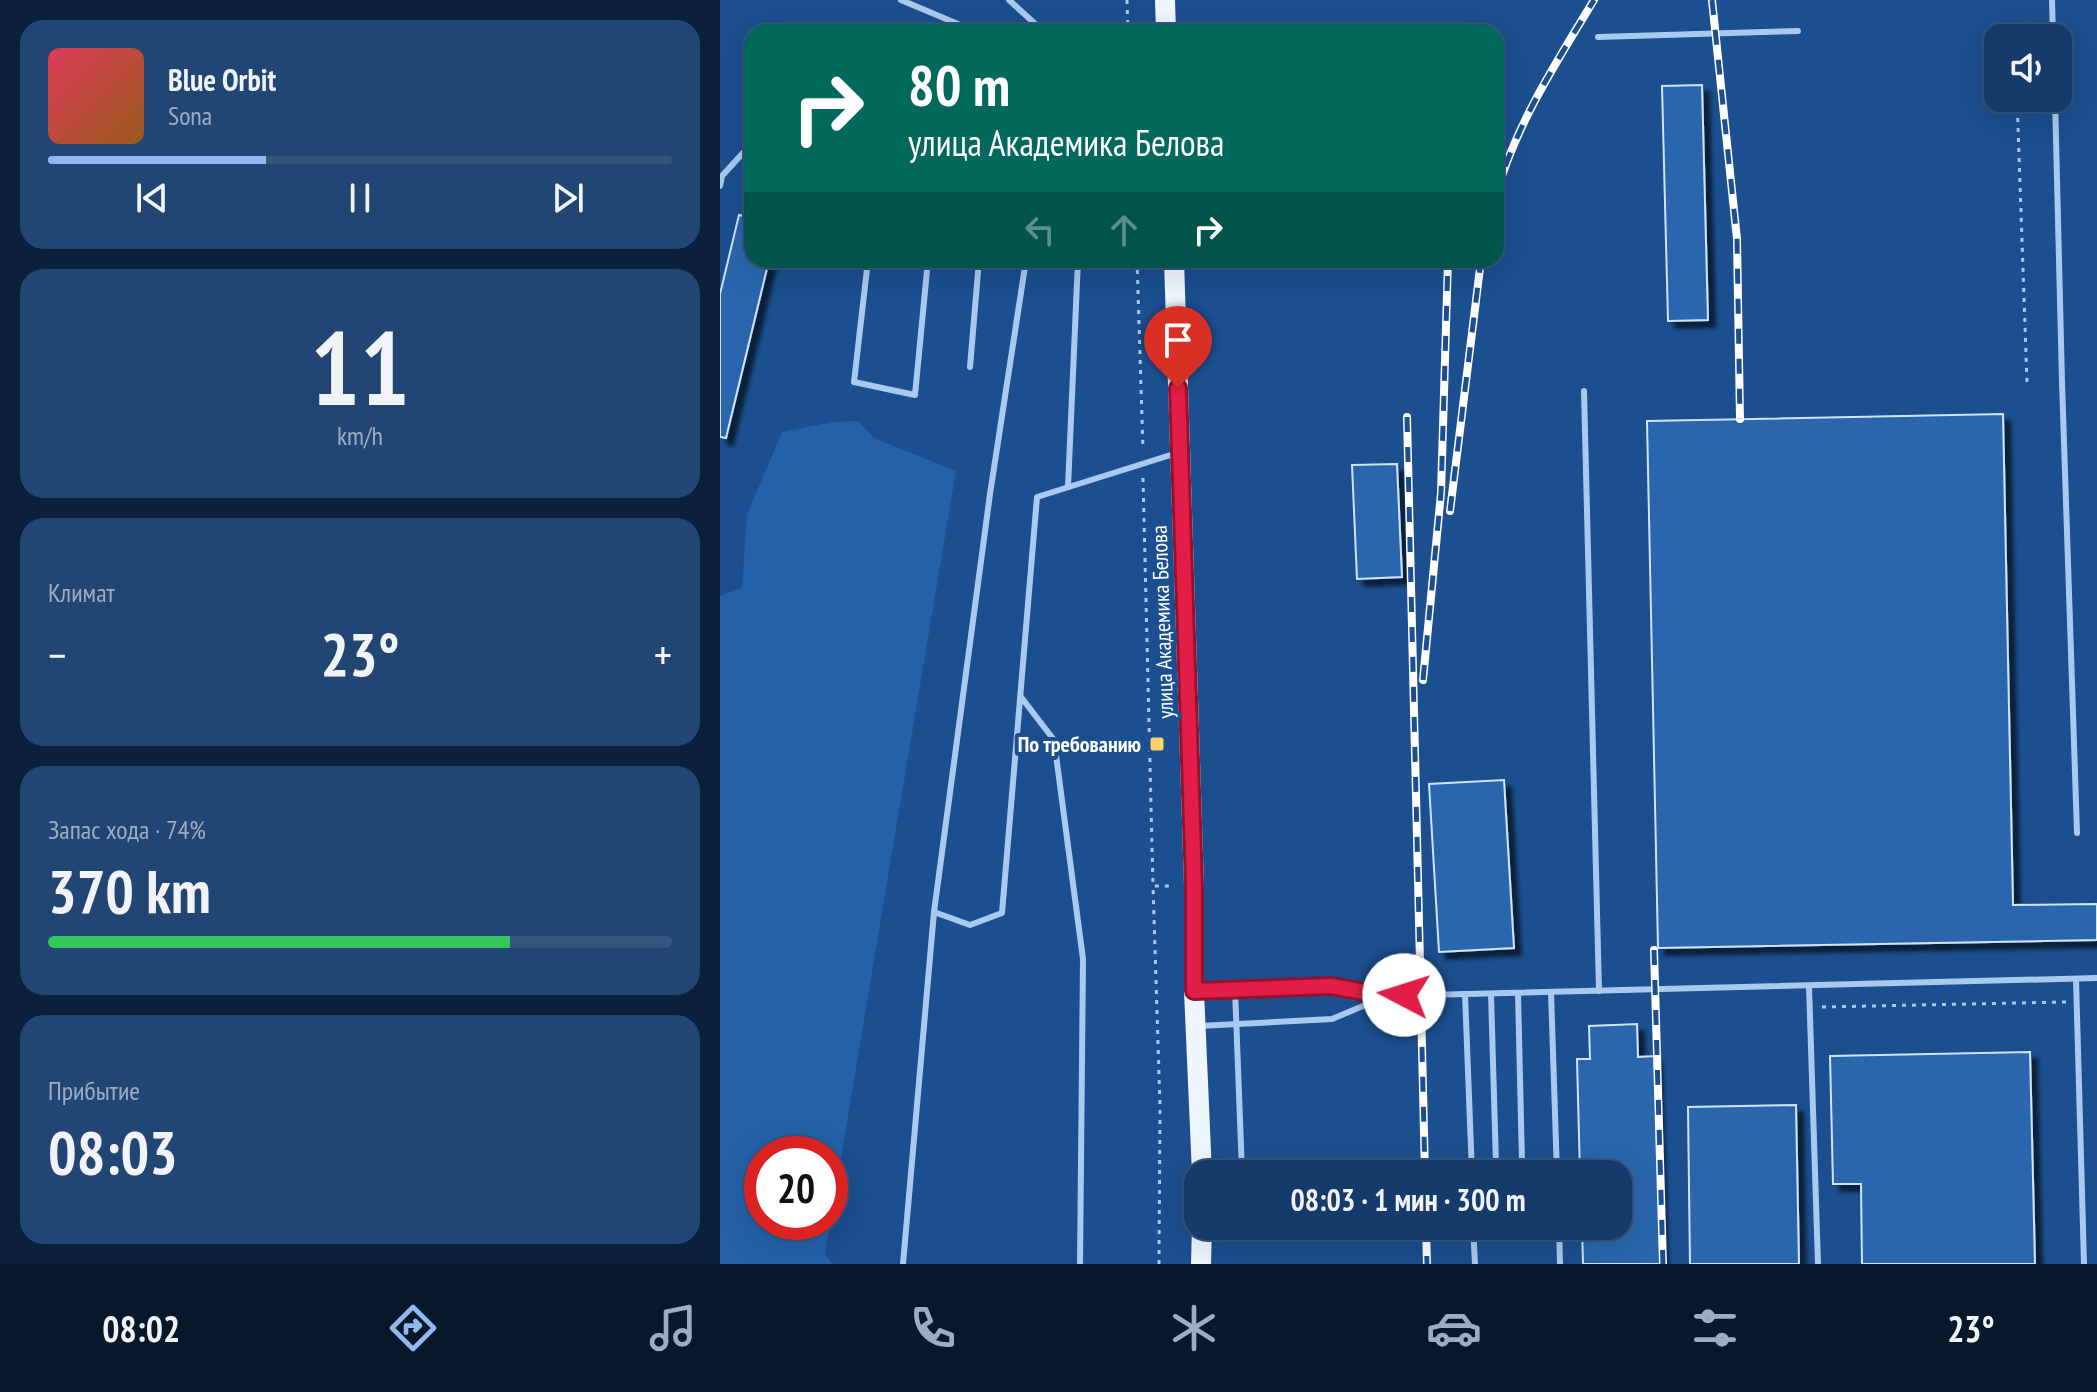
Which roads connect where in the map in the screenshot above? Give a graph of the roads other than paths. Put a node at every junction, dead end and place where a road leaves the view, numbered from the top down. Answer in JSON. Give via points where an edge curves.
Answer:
{"nodes":[{"id":1,"x":901,"y":0,"type":"edge"},
{"id":2,"x":1009,"y":0,"type":"edge"},
{"id":3,"x":1165,"y":0,"type":"edge"},
{"id":4,"x":2052,"y":0,"type":"edge"},
{"id":5,"x":958,"y":24,"type":"edge"},
{"id":6,"x":1035,"y":24,"type":"edge"},
{"id":7,"x":1166,"y":24,"type":"edge"},
{"id":8,"x":2053,"y":24,"type":"edge"},
{"id":9,"x":1798,"y":31,"type":"dead end"},
{"id":10,"x":1598,"y":37,"type":"dead end"},
{"id":11,"x":2055,"y":112,"type":"edge"},
{"id":12,"x":744,"y":152,"type":"edge"},
{"id":13,"x":720,"y":186,"type":"edge"},
{"id":14,"x":867,"y":268,"type":"edge"},
{"id":15,"x":927,"y":268,"type":"edge"},
{"id":16,"x":978,"y":268,"type":"edge"},
{"id":17,"x":1025,"y":268,"type":"edge"},
{"id":18,"x":1078,"y":268,"type":"edge"},
{"id":19,"x":1174,"y":268,"type":"edge"},
{"id":20,"x":970,"y":367,"type":"dead end"},
{"id":21,"x":1584,"y":391,"type":"dead end"},
{"id":22,"x":1180,"y":452,"type":"junction"},
{"id":23,"x":1068,"y":487,"type":"junction"},
{"id":24,"x":1020,"y":696,"type":"junction"},
{"id":25,"x":2077,"y":833,"type":"dead end"},
{"id":26,"x":934,"y":912,"type":"junction"},
{"id":27,"x":2097,"y":978,"type":"edge"},
{"id":28,"x":2076,"y":979,"type":"junction"},
{"id":29,"x":1809,"y":986,"type":"junction"},
{"id":30,"x":1235,"y":989,"type":"junction"},
{"id":31,"x":1194,"y":991,"type":"junction"},
{"id":32,"x":1599,"y":991,"type":"junction"},
{"id":33,"x":1551,"y":992,"type":"junction"},
{"id":34,"x":1518,"y":993,"type":"junction"},
{"id":35,"x":1465,"y":994,"type":"junction"},
{"id":36,"x":1491,"y":994,"type":"junction"},
{"id":37,"x":1387,"y":996,"type":"junction"},
{"id":38,"x":1237,"y":1024,"type":"junction"},
{"id":39,"x":1195,"y":1027,"type":"junction"},
{"id":40,"x":1201,"y":1160,"type":"edge"},
{"id":41,"x":1242,"y":1160,"type":"edge"},
{"id":42,"x":1471,"y":1160,"type":"edge"},
{"id":43,"x":1496,"y":1160,"type":"edge"},
{"id":44,"x":1522,"y":1160,"type":"edge"},
{"id":45,"x":1557,"y":1160,"type":"edge"},
{"id":46,"x":1202,"y":1240,"type":"edge"},
{"id":47,"x":1474,"y":1240,"type":"edge"},
{"id":48,"x":1559,"y":1240,"type":"edge"},
{"id":49,"x":903,"y":1264,"type":"edge"},
{"id":50,"x":1080,"y":1264,"type":"edge"},
{"id":51,"x":1201,"y":1264,"type":"edge"},
{"id":52,"x":1475,"y":1264,"type":"edge"},
{"id":53,"x":1560,"y":1264,"type":"edge"},
{"id":54,"x":1818,"y":1264,"type":"edge"},
{"id":55,"x":2084,"y":1264,"type":"edge"}],
"edges":[{"from":1,"to":5,"type":"lane"},
{"from":2,"to":6,"type":"lane"},
{"from":3,"to":7,"type":"main road"},
{"from":4,"to":8,"type":"lane"},
{"from":9,"to":10,"type":"lane"},
{"from":11,"to":25,"type":"lane"},
{"from":12,"to":13,"type":"lane","via":[[722,176]]},
{"from":14,"to":15,"type":"lane","via":[[854,382],[915,395]]},
{"from":16,"to":20,"type":"lane"},
{"from":17,"to":26,"type":"lane"},
{"from":18,"to":23,"type":"lane"},
{"from":19,"to":22,"type":"main road","name":"улица Академика Белова"},
{"from":21,"to":32,"type":"lane"},
{"from":22,"to":23,"type":"lane"},
{"from":22,"to":31,"type":"main road","name":"улица Академика Белова"},
{"from":23,"to":24,"type":"lane","via":[[1037,497]]},
{"from":24,"to":26,"type":"lane","via":[[1002,913],[970,925]]},
{"from":24,"to":50,"type":"lane","via":[[1054,740],[1083,959]]},
{"from":26,"to":49,"type":"lane"},
{"from":27,"to":28,"type":"lane"},
{"from":28,"to":29,"type":"lane"},
{"from":28,"to":55,"type":"lane"},
{"from":29,"to":32,"type":"lane"},
{"from":29,"to":54,"type":"lane"},
{"from":30,"to":31,"type":"lane"},
{"from":30,"to":37,"type":"lane","via":[[1331,986]]},
{"from":30,"to":38,"type":"lane"},
{"from":31,"to":39,"type":"main road","name":"улица Академика Белова"},
{"from":32,"to":33,"type":"lane"},
{"from":33,"to":34,"type":"lane"},
{"from":33,"to":45,"type":"lane"},
{"from":34,"to":36,"type":"lane"},
{"from":34,"to":44,"type":"lane"},
{"from":35,"to":36,"type":"lane"},
{"from":35,"to":37,"type":"lane"},
{"from":35,"to":42,"type":"lane"},
{"from":36,"to":43,"type":"lane"},
{"from":37,"to":38,"type":"lane","via":[[1332,1019]]},
{"from":38,"to":39,"type":"lane"},
{"from":38,"to":41,"type":"lane"},
{"from":39,"to":40,"type":"main road","name":"улица Академика Белова"},
{"from":46,"to":51,"type":"main road"},
{"from":47,"to":52,"type":"lane"},
{"from":48,"to":53,"type":"lane"}]}
